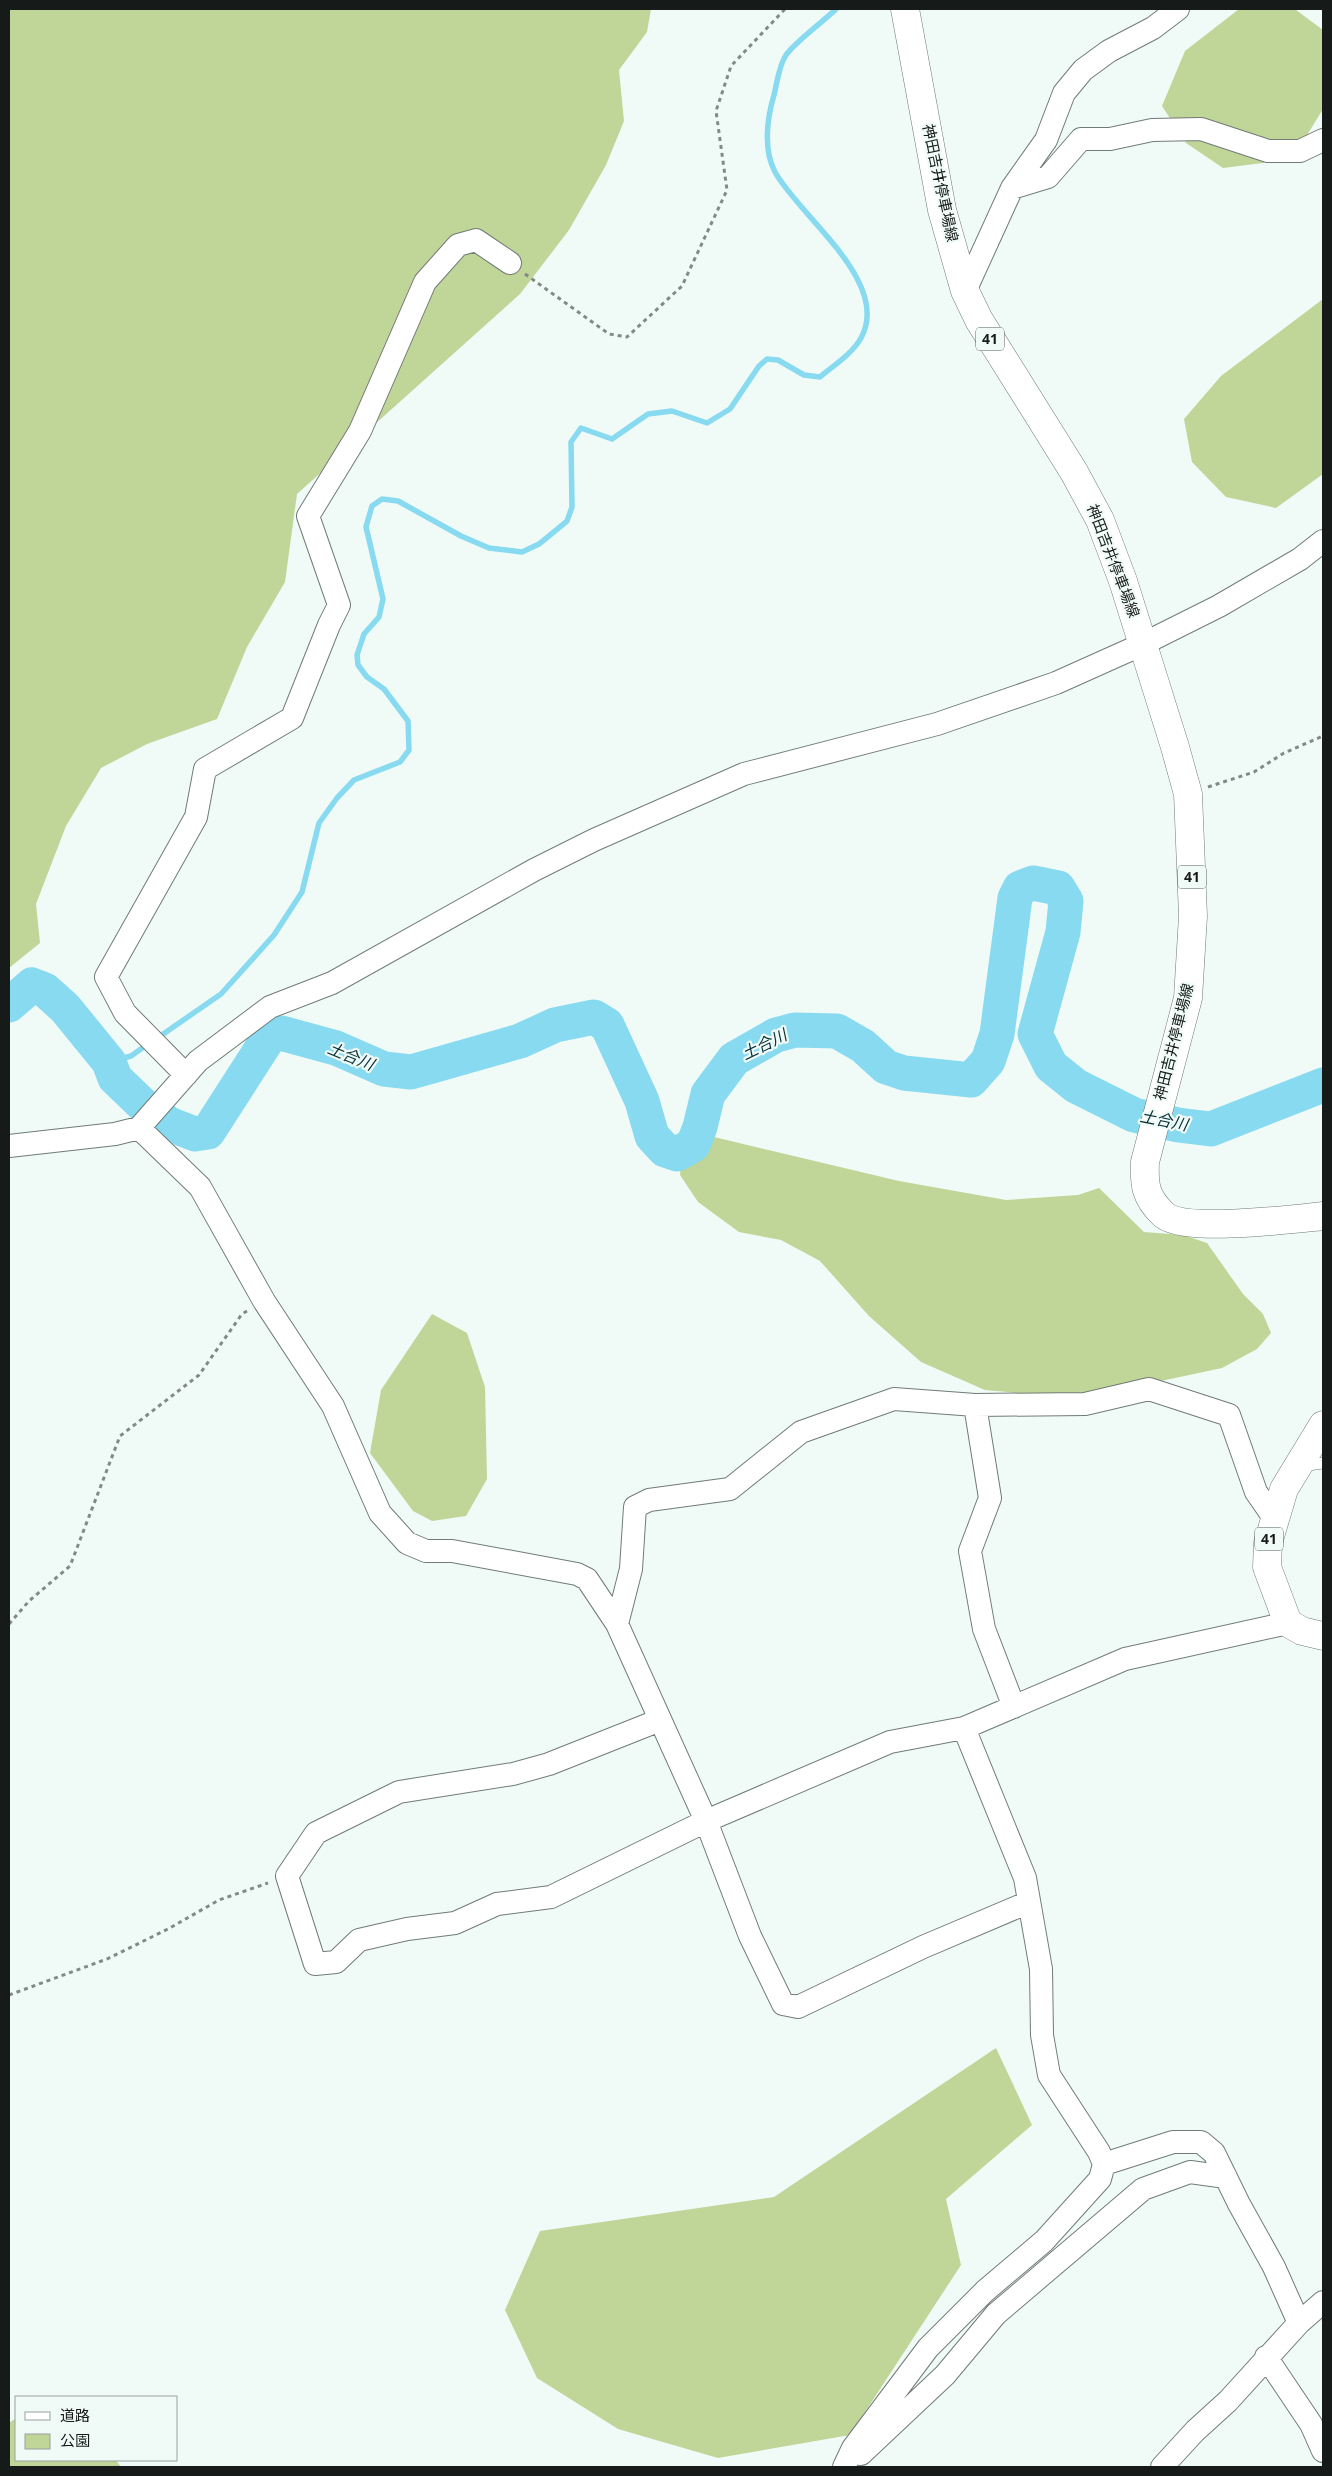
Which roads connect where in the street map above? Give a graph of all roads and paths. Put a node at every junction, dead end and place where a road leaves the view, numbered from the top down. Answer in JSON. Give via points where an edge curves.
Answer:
{"nodes":[{"id":1,"x":786,"y":9,"type":"edge"},
{"id":2,"x":905,"y":9,"type":"edge"},
{"id":3,"x":1178,"y":9,"type":"edge"},
{"id":4,"x":1323,"y":140,"type":"edge"},
{"id":5,"x":1012,"y":188,"type":"junction"},
{"id":6,"x":510,"y":263,"type":"joint"},
{"id":7,"x":965,"y":291,"type":"junction"},
{"id":8,"x":1323,"y":541,"type":"edge"},
{"id":9,"x":1143,"y":644,"type":"junction"},
{"id":10,"x":1323,"y":736,"type":"edge"},
{"id":11,"x":1188,"y":794,"type":"junction"},
{"id":12,"x":186,"y":1075,"type":"junction"},
{"id":13,"x":139,"y":1128,"type":"junction"},
{"id":14,"x":9,"y":1146,"type":"edge"},
{"id":15,"x":1323,"y":1216,"type":"edge"},
{"id":16,"x":264,"y":1301,"type":"junction"},
{"id":17,"x":975,"y":1405,"type":"junction"},
{"id":18,"x":1323,"y":1425,"type":"edge"},
{"id":19,"x":1310,"y":1465,"type":"edge"},
{"id":20,"x":1274,"y":1518,"type":"junction"},
{"id":21,"x":1288,"y":1622,"type":"junction"},
{"id":22,"x":9,"y":1624,"type":"edge"},
{"id":23,"x":617,"y":1624,"type":"junction"},
{"id":24,"x":1323,"y":1636,"type":"edge"},
{"id":25,"x":1014,"y":1707,"type":"junction"},
{"id":26,"x":660,"y":1720,"type":"junction"},
{"id":27,"x":964,"y":1728,"type":"junction"},
{"id":28,"x":706,"y":1821,"type":"junction"},
{"id":29,"x":288,"y":1876,"type":"junction"},
{"id":30,"x":1029,"y":1902,"type":"junction"},
{"id":31,"x":9,"y":1995,"type":"edge"},
{"id":32,"x":1104,"y":2164,"type":"junction"},
{"id":33,"x":1226,"y":2177,"type":"junction"},
{"id":34,"x":1323,"y":2302,"type":"edge"},
{"id":35,"x":1299,"y":2322,"type":"junction"},
{"id":36,"x":1266,"y":2357,"type":"junction"},
{"id":37,"x":1323,"y":2451,"type":"edge"},
{"id":38,"x":844,"y":2467,"type":"edge"},
{"id":39,"x":848,"y":2467,"type":"edge"},
{"id":40,"x":1162,"y":2467,"type":"edge"}],
"edges":[{"from":1,"to":6,"type":"path","via":[[731,66],[716,111],[727,190],[682,286],[627,337],[609,334]]},
{"from":2,"to":7,"type":"main road","name":"神田吉井停車場線","number":"41","via":[[942,210]]},
{"from":3,"to":5,"type":"street","via":[[1154,28],[1109,51],[1083,70],[1064,93],[1046,140]]},
{"from":4,"to":5,"type":"street","via":[[1300,151],[1268,151],[1200,129],[1152,130],[1110,139],[1080,139],[1048,177]]},
{"from":5,"to":7,"type":"street"},
{"from":6,"to":12,"type":"street","via":[[476,240],[458,245],[425,282],[360,431],[308,516],[339,605],[292,718],[205,769],[196,817],[106,977],[126,1014]]},
{"from":7,"to":9,"type":"main road","name":"神田吉井停車場線","number":"41","via":[[978,320],[1074,472],[1100,520]]},
{"from":8,"to":9,"type":"street","via":[[1300,560]]},
{"from":9,"to":11,"type":"main road","name":"神田吉井停車場線","number":"41"},
{"from":9,"to":12,"type":"street","via":[[1056,683],[937,724],[744,774],[594,840],[332,983],[270,1007],[198,1061]]},
{"from":10,"to":11,"type":"path","via":[[1284,753],[1254,772]]},
{"from":11,"to":15,"type":"main road","name":"神田吉井停車場線","number":"41","via":[[1193,916],[1189,989],[1145,1162],[1144,1188],[1164,1216],[1189,1224]]},
{"from":12,"to":13,"type":"street"},
{"from":13,"to":14,"type":"street","via":[[115,1134]]},
{"from":13,"to":16,"type":"street","via":[[200,1187]]},
{"from":16,"to":22,"type":"path","via":[[242,1314],[199,1375],[120,1436],[70,1566],[29,1601]]},
{"from":16,"to":23,"type":"street","via":[[333,1406],[380,1513],[407,1543],[426,1551],[452,1551],[577,1574],[587,1579]]},
{"from":17,"to":20,"type":"street","via":[[1085,1404],[1149,1389],[1229,1415],[1256,1492]]},
{"from":17,"to":23,"type":"street","via":[[894,1399],[802,1432],[730,1489],[649,1500],[635,1507],[631,1570]]},
{"from":17,"to":25,"type":"street","via":[[990,1498],[970,1551],[984,1630]]},
{"from":18,"to":19,"type":"main road","number":"41"},
{"from":19,"to":20,"type":"main road","number":"41","via":[[1284,1490]]},
{"from":20,"to":21,"type":"main road","number":"41","via":[[1267,1567]]},
{"from":21,"to":24,"type":"main road","via":[[1302,1631]]},
{"from":21,"to":25,"type":"street","via":[[1125,1659]]},
{"from":23,"to":26,"type":"street"},
{"from":25,"to":27,"type":"street"},
{"from":26,"to":28,"type":"street"},
{"from":26,"to":29,"type":"street","via":[[549,1764],[513,1774],[399,1792],[316,1833]]},
{"from":27,"to":28,"type":"street","via":[[890,1742]]},
{"from":27,"to":30,"type":"street","via":[[1025,1878]]},
{"from":28,"to":29,"type":"street","via":[[551,1897],[497,1904],[456,1923],[407,1928],[359,1940],[336,1962],[315,1964]]},
{"from":28,"to":30,"type":"street","via":[[750,1936],[783,2004],[798,2007],[923,1947]]},
{"from":29,"to":31,"type":"path","via":[[219,1900],[107,1958]]},
{"from":30,"to":32,"type":"street","via":[[1041,1969],[1042,2035],[1049,2075]]},
{"from":32,"to":33,"type":"street","via":[[1173,2142],[1201,2142],[1214,2153]]},
{"from":32,"to":38,"type":"street","via":[[1100,2179],[1044,2240],[984,2291],[928,2348],[853,2448]]},
{"from":33,"to":35,"type":"street"},
{"from":33,"to":39,"type":"street","via":[[1190,2172],[1143,2189],[996,2314],[945,2374]]},
{"from":34,"to":35,"type":"street"},
{"from":35,"to":36,"type":"street"},
{"from":36,"to":37,"type":"street","via":[[1312,2424]]},
{"from":36,"to":40,"type":"street","via":[[1228,2401]]}]}
